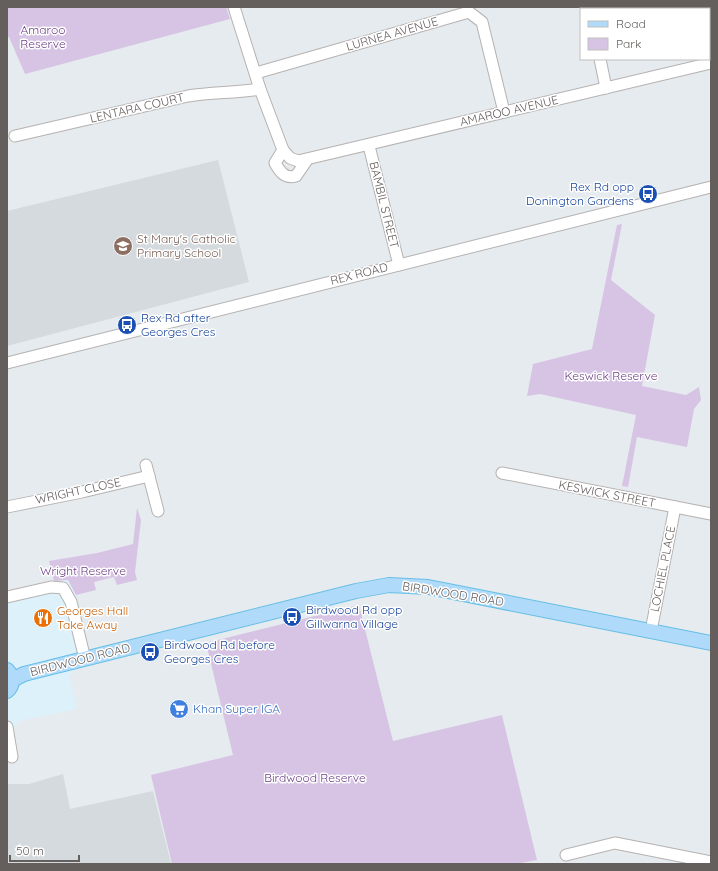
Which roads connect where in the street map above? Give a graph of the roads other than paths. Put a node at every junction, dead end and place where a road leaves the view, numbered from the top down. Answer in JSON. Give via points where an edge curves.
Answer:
{"nodes":[{"id":1,"x":234,"y":7,"type":"edge"},
{"id":2,"x":600,"y":60,"type":"edge"},
{"id":3,"x":708,"y":62,"type":"edge"},
{"id":4,"x":256,"y":73,"type":"junction"},
{"id":5,"x":606,"y":88,"type":"junction"},
{"id":6,"x":260,"y":89,"type":"junction"},
{"id":7,"x":504,"y":112,"type":"junction"},
{"id":8,"x":15,"y":136,"type":"dead end"},
{"id":9,"x":369,"y":146,"type":"junction"},
{"id":10,"x":283,"y":150,"type":"junction"},
{"id":11,"x":307,"y":160,"type":"junction"},
{"id":12,"x":711,"y":187,"type":"edge"},
{"id":13,"x":399,"y":265,"type":"junction"},
{"id":14,"x":7,"y":363,"type":"edge"},
{"id":15,"x":502,"y":473,"type":"dead end"},
{"id":16,"x":7,"y":507,"type":"edge"},
{"id":17,"x":675,"y":507,"type":"junction"},
{"id":18,"x":158,"y":511,"type":"dead end"},
{"id":19,"x":711,"y":514,"type":"edge"},
{"id":20,"x":7,"y":597,"type":"edge"},
{"id":21,"x":651,"y":631,"type":"junction"},
{"id":22,"x":711,"y":643,"type":"edge"},
{"id":23,"x":85,"y":659,"type":"junction"},
{"id":24,"x":9,"y":680,"type":"edge"},
{"id":25,"x":7,"y":727,"type":"edge"},
{"id":26,"x":12,"y":756,"type":"dead end"},
{"id":27,"x":566,"y":855,"type":"dead end"},
{"id":28,"x":711,"y":862,"type":"edge"}],
"edges":[{"from":1,"to":4,"type":"street"},
{"from":2,"to":5,"type":"street"},
{"from":3,"to":5,"type":"street","name":"AMAROO AVENUE"},
{"from":4,"to":6,"type":"street"},
{"from":4,"to":7,"type":"street","name":"LURNEA AVENUE","via":[[469,12],[482,22]]},
{"from":5,"to":7,"type":"street","name":"AMAROO AVENUE"},
{"from":6,"to":8,"type":"street","name":"LENTARA COURT","via":[[188,96]]},
{"from":6,"to":10,"type":"street"},
{"from":7,"to":9,"type":"street","name":"AMAROO AVENUE"},
{"from":9,"to":11,"type":"street","name":"AMAROO AVENUE"},
{"from":9,"to":13,"type":"street","name":"BAMBIL STREET"},
{"from":10,"to":11,"type":"street","name":"AMAROO AVENUE","via":[[294,160]]},
{"from":10,"to":11,"type":"street","via":[[275,163],[280,173],[290,178],[296,176]]},
{"from":12,"to":13,"type":"street","name":"REX ROAD"},
{"from":13,"to":14,"type":"street","name":"REX ROAD"},
{"from":15,"to":17,"type":"street","name":"KESWICK STREET"},
{"from":16,"to":18,"type":"street","name":"WRIGHT CLOSE","via":[[82,492],[148,471]]},
{"from":17,"to":19,"type":"street","name":"KESWICK STREET"},
{"from":17,"to":21,"type":"street","name":"LOCHIEL PLACE"},
{"from":20,"to":23,"type":"street","via":[[51,587],[63,588],[71,602]]},
{"from":21,"to":22,"type":"main road","name":"BIRDWOOD ROAD"},
{"from":21,"to":23,"type":"main road","name":"BIRDWOOD ROAD","via":[[428,587],[390,585],[356,591]]},
{"from":23,"to":24,"type":"main road","name":"BIRDWOOD ROAD"},
{"from":25,"to":26,"type":"street"},
{"from":27,"to":28,"type":"street","via":[[615,843]]}]}
